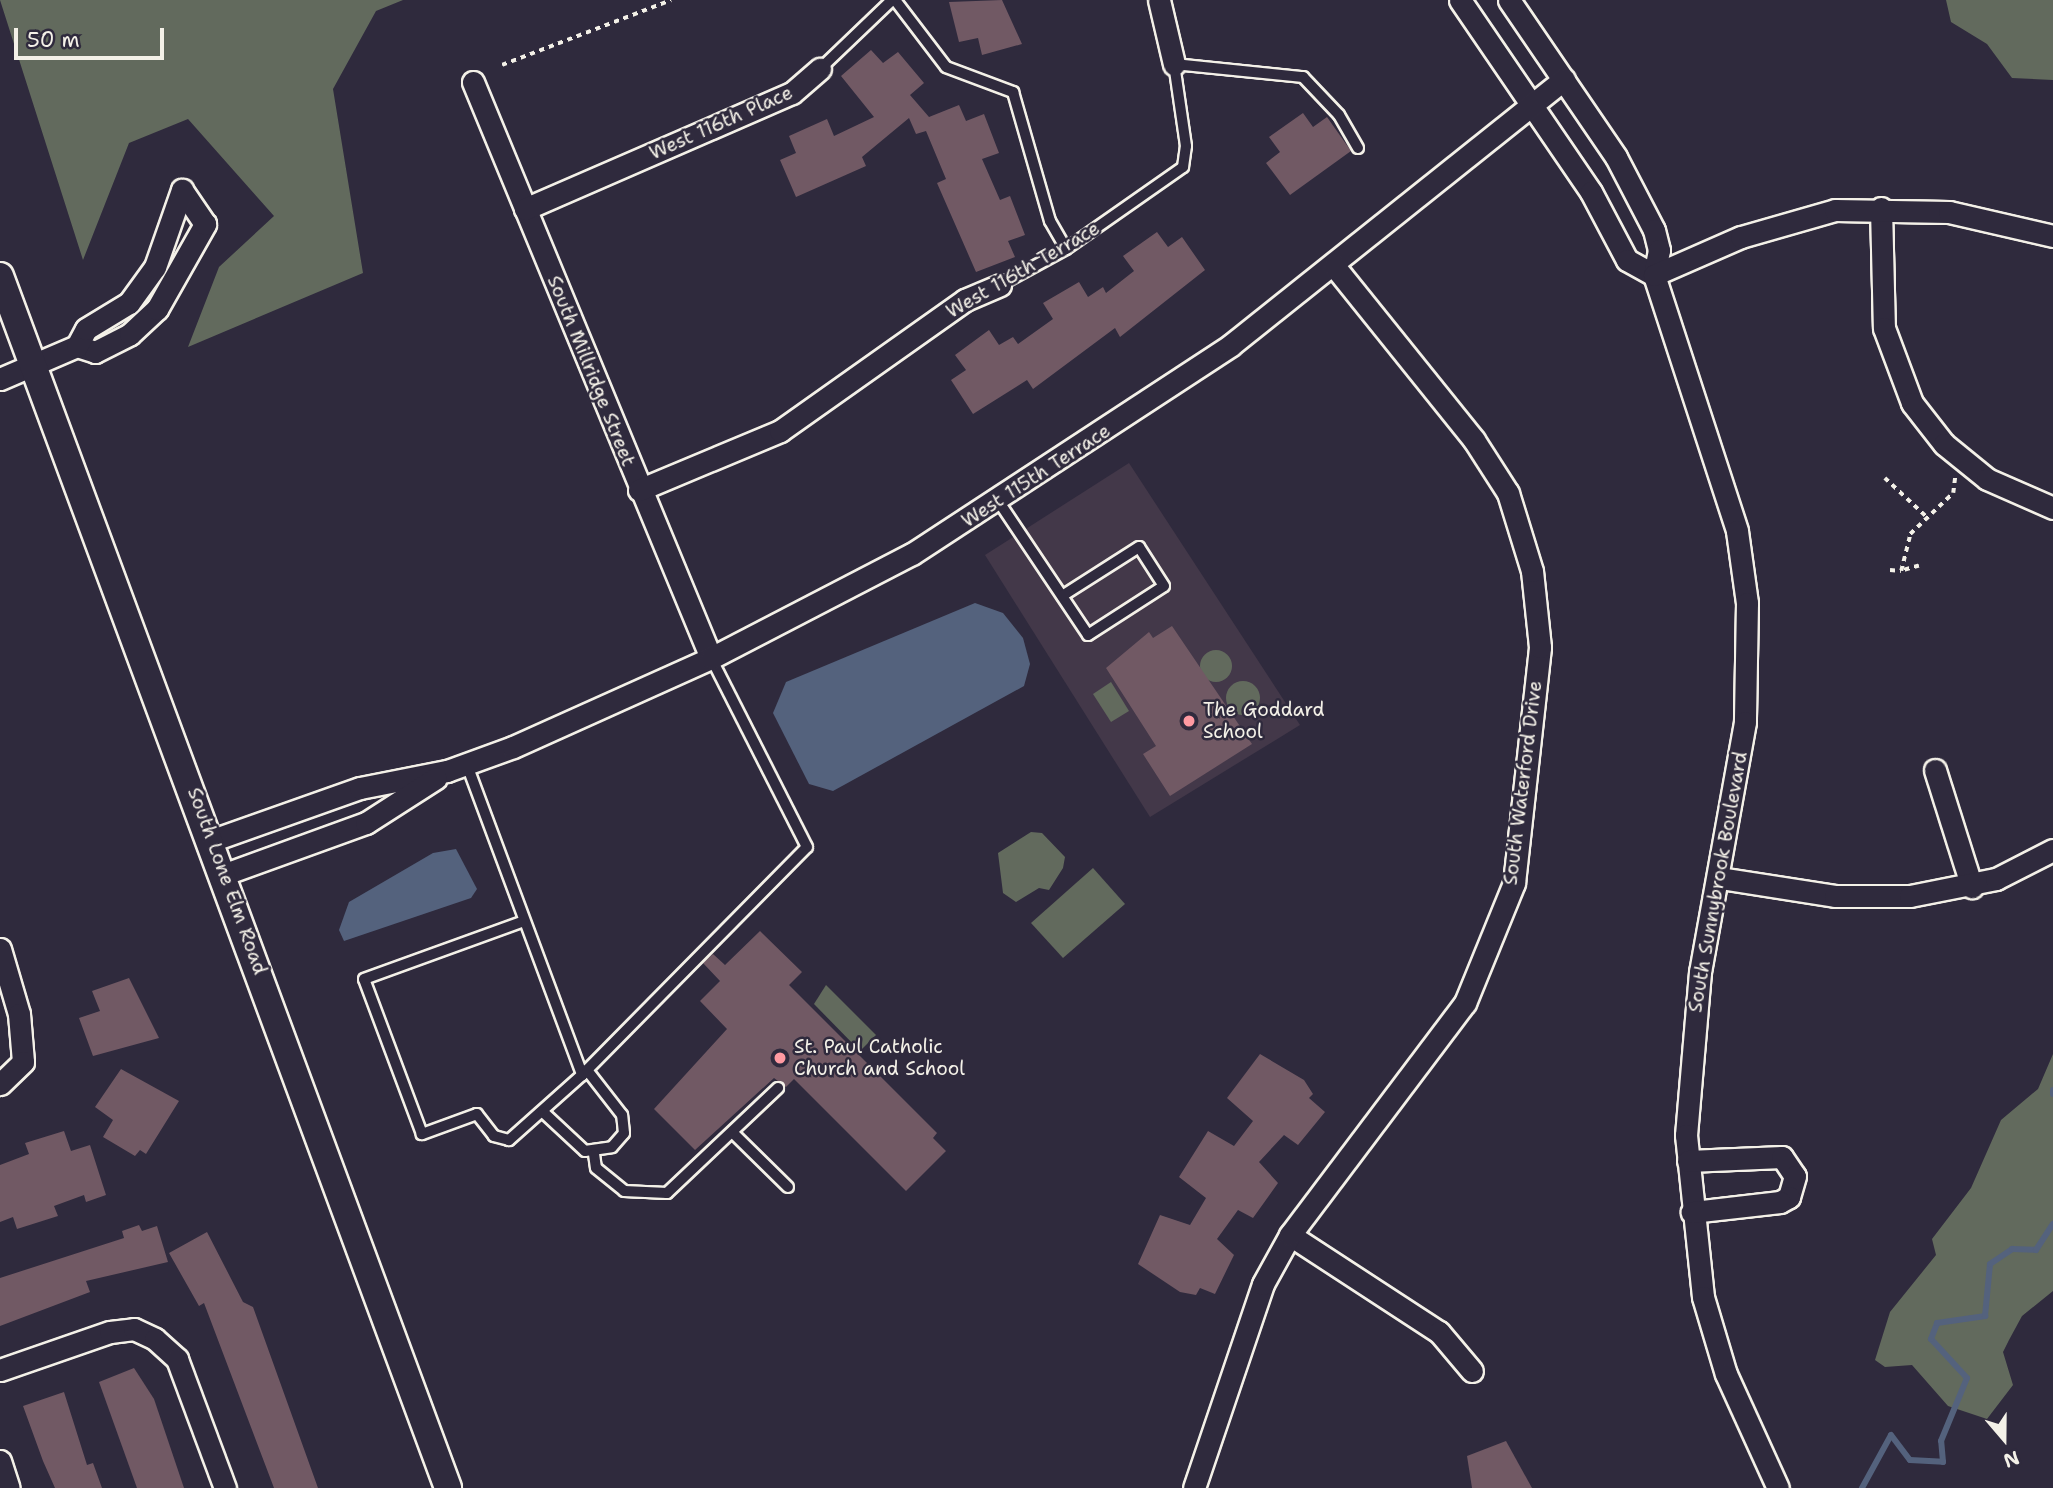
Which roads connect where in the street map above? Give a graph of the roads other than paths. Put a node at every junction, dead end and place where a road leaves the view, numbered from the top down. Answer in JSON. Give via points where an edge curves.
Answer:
{"nodes":[{"id":1,"x":893,"y":0,"type":"edge"},
{"id":2,"x":1159,"y":0,"type":"edge"},
{"id":3,"x":1460,"y":0,"type":"edge"},
{"id":4,"x":1509,"y":0,"type":"edge"},
{"id":5,"x":1174,"y":64,"type":"junction"},
{"id":6,"x":820,"y":69,"type":"joint"},
{"id":7,"x":1564,"y":79,"type":"junction"},
{"id":8,"x":473,"y":82,"type":"dead end"},
{"id":9,"x":1531,"y":104,"type":"junction"},
{"id":10,"x":1358,"y":148,"type":"dead end"},
{"id":11,"x":1881,"y":208,"type":"junction"},
{"id":12,"x":525,"y":209,"type":"junction"},
{"id":13,"x":2053,"y":236,"type":"edge"},
{"id":14,"x":1066,"y":249,"type":"junction"},
{"id":15,"x":1334,"y":266,"type":"junction"},
{"id":16,"x":1654,"y":275,"type":"junction"},
{"id":17,"x":0,"y":276,"type":"edge"},
{"id":18,"x":1000,"y":285,"type":"joint"},
{"id":19,"x":77,"y":346,"type":"junction"},
{"id":20,"x":35,"y":366,"type":"junction"},
{"id":21,"x":0,"y":379,"type":"edge"},
{"id":22,"x":639,"y":490,"type":"junction"},
{"id":23,"x":999,"y":502,"type":"junction"},
{"id":24,"x":2053,"y":508,"type":"edge"},
{"id":25,"x":1062,"y":596,"type":"junction"},
{"id":26,"x":711,"y":658,"type":"junction"},
{"id":27,"x":457,"y":768,"type":"junction"},
{"id":28,"x":1935,"y":770,"type":"dead end"},
{"id":29,"x":212,"y":840,"type":"junction"},
{"id":30,"x":2053,"y":850,"type":"edge"},
{"id":31,"x":225,"y":874,"type":"junction"},
{"id":32,"x":1720,"y":878,"type":"junction"},
{"id":33,"x":1972,"y":887,"type":"junction"},
{"id":34,"x":524,"y":921,"type":"junction"},
{"id":35,"x":0,"y":949,"type":"edge"},
{"id":36,"x":585,"y":1073,"type":"junction"},
{"id":37,"x":0,"y":1084,"type":"edge"},
{"id":38,"x":778,"y":1088,"type":"dead end"},
{"id":39,"x":543,"y":1112,"type":"junction"},
{"id":40,"x":733,"y":1133,"type":"junction"},
{"id":41,"x":594,"y":1154,"type":"junction"},
{"id":42,"x":1688,"y":1161,"type":"junction"},
{"id":43,"x":788,"y":1187,"type":"dead end"},
{"id":44,"x":1692,"y":1212,"type":"junction"},
{"id":45,"x":1290,"y":1234,"type":"junction"},
{"id":46,"x":0,"y":1370,"type":"edge"},
{"id":47,"x":1472,"y":1371,"type":"dead end"},
{"id":48,"x":0,"y":1461,"type":"edge"},
{"id":49,"x":9,"y":1488,"type":"edge"},
{"id":50,"x":225,"y":1488,"type":"edge"},
{"id":51,"x":448,"y":1488,"type":"edge"},
{"id":52,"x":1194,"y":1488,"type":"edge"},
{"id":53,"x":1778,"y":1488,"type":"edge"}],
"edges":[{"from":1,"to":6,"type":"lane","name":"West 116th Place"},
{"from":1,"to":14,"type":"lane","via":[[946,68],[1013,92],[1050,221]]},
{"from":2,"to":5,"type":"street","name":"West 116th Terrace"},
{"from":3,"to":9,"type":"street"},
{"from":4,"to":7,"type":"street","name":"South Sunnybrook Boulevard"},
{"from":5,"to":10,"type":"lane","via":[[1304,77],[1339,116]]},
{"from":5,"to":14,"type":"lane","name":"West 116th Terrace","via":[[1186,146],[1183,167]]},
{"from":6,"to":12,"type":"street","name":"West 116th Place","via":[[792,93]]},
{"from":7,"to":9,"type":"street","name":"West 115th Terrace"},
{"from":7,"to":16,"type":"street","name":"South Sunnybrook Boulevard","via":[[1645,209],[1659,250]]},
{"from":8,"to":12,"type":"street","name":"South Millridge Street"},
{"from":9,"to":15,"type":"street","name":"West 115th Terrace"},
{"from":9,"to":16,"type":"street","via":[[1627,260]]},
{"from":11,"to":13,"type":"street","via":[[1949,212]]},
{"from":11,"to":16,"type":"street","via":[[1787,222]]},
{"from":11,"to":24,"type":"street","via":[[1884,328],[1912,403],[1944,444],[1981,474]]},
{"from":12,"to":22,"type":"street","name":"South Millridge Street"},
{"from":14,"to":18,"type":"lane","name":"West 116th Terrace"},
{"from":15,"to":23,"type":"street","name":"West 115th Terrace","via":[[1157,398]]},
{"from":15,"to":45,"type":"street","name":"South Waterford Drive","via":[[1474,440],[1508,493],[1532,571],[1540,647],[1514,883],[1487,954],[1465,1003]]},
{"from":16,"to":32,"type":"street","name":"South Sunnybrook Boulevard","via":[[1728,489],[1747,603],[1745,722]]},
{"from":17,"to":20,"type":"street","name":"South Lone Elm Road"},
{"from":18,"to":22,"type":"street","name":"West 116th Terrace","via":[[965,300],[780,431]]},
{"from":19,"to":19,"type":"street","via":[[95,352],[130,334],[157,309],[205,224],[182,190],[155,267],[129,303],[86,329]]},
{"from":19,"to":20,"type":"street"},
{"from":20,"to":21,"type":"street"},
{"from":20,"to":29,"type":"street","name":"South Lone Elm Road"},
{"from":22,"to":26,"type":"street","name":"South Millridge Street"},
{"from":23,"to":25,"type":"lane"},
{"from":23,"to":26,"type":"street","name":"West 115th Terrace"},
{"from":25,"to":25,"type":"lane","via":[[1088,635],[1164,586],[1139,547]]},
{"from":26,"to":27,"type":"street","name":"West 115th Terrace"},
{"from":26,"to":36,"type":"lane","via":[[807,848]]},
{"from":27,"to":29,"type":"street","name":"West 115th Terrace","via":[[360,788]]},
{"from":27,"to":31,"type":"street","name":"West 115th Terrace","via":[[366,823]]},
{"from":27,"to":34,"type":"lane"},
{"from":28,"to":33,"type":"street"},
{"from":29,"to":31,"type":"street","name":"South Lone Elm Road"},
{"from":30,"to":33,"type":"street"},
{"from":31,"to":51,"type":"street","name":"South Lone Elm Road"},
{"from":32,"to":33,"type":"street","via":[[1855,898]]},
{"from":32,"to":42,"type":"street","name":"South Sunnybrook Boulevard","via":[[1688,1059]]},
{"from":34,"to":36,"type":"lane"},
{"from":34,"to":39,"type":"lane","via":[[364,979],[422,1134],[477,1114],[494,1136],[509,1140]]},
{"from":35,"to":37,"type":"street","via":[[19,1014],[23,1062]]},
{"from":36,"to":39,"type":"lane"},
{"from":36,"to":41,"type":"lane","via":[[625,1125],[612,1147]]},
{"from":38,"to":40,"type":"lane"},
{"from":39,"to":41,"type":"lane"},
{"from":40,"to":41,"type":"lane","via":[[683,1183],[646,1197],[610,1182],[596,1168]]},
{"from":40,"to":43,"type":"lane"},
{"from":42,"to":44,"type":"street","name":"South Sunnybrook Boulevard"},
{"from":42,"to":44,"type":"street","via":[[1782,1157],[1795,1176],[1789,1196],[1780,1202]]},
{"from":44,"to":53,"type":"street","name":"South Sunnybrook Boulevard","via":[[1703,1297],[1726,1374]]},
{"from":45,"to":47,"type":"street","via":[[1429,1325]]},
{"from":45,"to":52,"type":"street","name":"South Waterford Drive","via":[[1235,1354]]},
{"from":46,"to":50,"type":"street","via":[[134,1329],[177,1359]]},
{"from":48,"to":49,"type":"street"}]}
